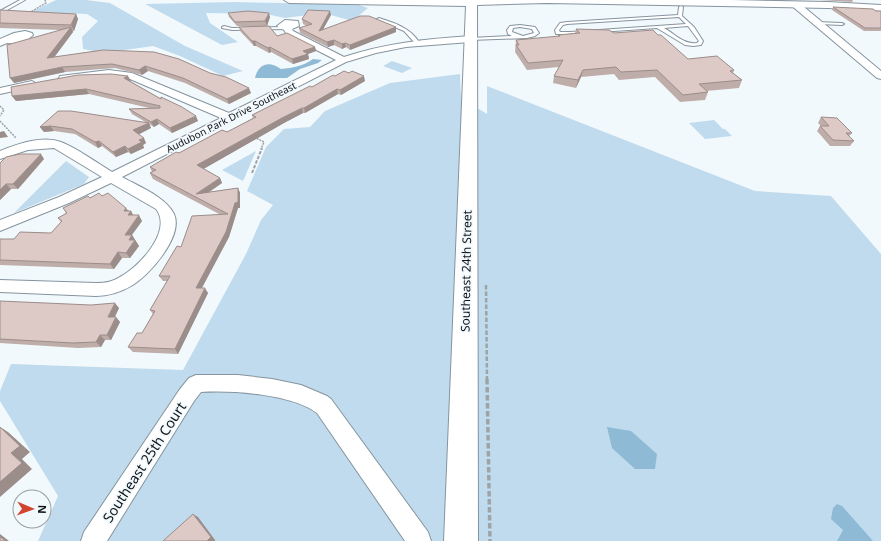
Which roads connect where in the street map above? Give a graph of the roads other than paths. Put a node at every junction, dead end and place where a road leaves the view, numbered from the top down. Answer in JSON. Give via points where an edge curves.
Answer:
{"nodes":[{"id":1,"x":23,"y":0,"type":"edge"},
{"id":2,"x":289,"y":0,"type":"edge"},
{"id":3,"x":309,"y":0,"type":"edge"},
{"id":4,"x":469,"y":0,"type":"edge"},
{"id":5,"x":622,"y":1,"type":"edge"},
{"id":6,"x":510,"y":2,"type":"junction"},
{"id":7,"x":760,"y":2,"type":"edge"},
{"id":8,"x":722,"y":4,"type":"junction"},
{"id":9,"x":798,"y":7,"type":"junction"},
{"id":10,"x":881,"y":8,"type":"edge"},
{"id":11,"x":681,"y":11,"type":"junction"},
{"id":12,"x":0,"y":13,"type":"edge"},
{"id":13,"x":379,"y":18,"type":"edge"},
{"id":14,"x":835,"y":18,"type":"dead end"},
{"id":15,"x":818,"y":23,"type":"junction"},
{"id":16,"x":842,"y":24,"type":"junction"},
{"id":17,"x":689,"y":25,"type":"junction"},
{"id":18,"x":224,"y":27,"type":"dead end"},
{"id":19,"x":657,"y":27,"type":"junction"},
{"id":20,"x":287,"y":28,"type":"joint"},
{"id":21,"x":848,"y":28,"type":"dead end"},
{"id":22,"x":519,"y":37,"type":"junction"},
{"id":23,"x":470,"y":39,"type":"junction"},
{"id":24,"x":417,"y":42,"type":"junction"},
{"id":25,"x":343,"y":60,"type":"junction"},
{"id":26,"x":881,"y":76,"type":"edge"},
{"id":27,"x":0,"y":91,"type":"edge"},
{"id":28,"x":228,"y":118,"type":"junction"},
{"id":29,"x":0,"y":155,"type":"edge"},
{"id":30,"x":112,"y":177,"type":"junction"},
{"id":31,"x":0,"y":226,"type":"edge"},
{"id":32,"x":0,"y":286,"type":"edge"},
{"id":33,"x":93,"y":541,"type":"edge"},
{"id":34,"x":419,"y":541,"type":"edge"},
{"id":35,"x":460,"y":541,"type":"edge"}],
"edges":[{"from":1,"to":12,"type":"lane"},
{"from":2,"to":3,"type":"main road"},
{"from":3,"to":4,"type":"main road","via":[[458,4]]},
{"from":4,"to":6,"type":"main road"},
{"from":4,"to":23,"type":"main road","name":"Southeast 24th Street"},
{"from":5,"to":6,"type":"main road"},
{"from":5,"to":8,"type":"main road"},
{"from":6,"to":11,"type":"main road"},
{"from":7,"to":8,"type":"main road"},
{"from":7,"to":9,"type":"main road"},
{"from":8,"to":11,"type":"main road"},
{"from":9,"to":10,"type":"main road"},
{"from":9,"to":11,"type":"main road"},
{"from":9,"to":15,"type":"street"},
{"from":11,"to":17,"type":"lane"},
{"from":11,"to":19,"type":"lane","via":[[567,23],[562,24],[557,30],[570,33]]},
{"from":13,"to":24,"type":"lane","via":[[408,30]]},
{"from":14,"to":16,"type":"lane"},
{"from":15,"to":16,"type":"lane"},
{"from":15,"to":26,"type":"street"},
{"from":16,"to":21,"type":"lane"},
{"from":17,"to":19,"type":"lane"},
{"from":17,"to":19,"type":"lane","via":[[701,41],[699,44],[688,45],[680,42]]},
{"from":18,"to":20,"type":"lane"},
{"from":20,"to":25,"type":"street","via":[[290,33]]},
{"from":22,"to":22,"type":"lane","via":[[532,36],[537,31],[524,26],[510,29],[510,33]]},
{"from":22,"to":23,"type":"lane"},
{"from":23,"to":24,"type":"street","name":"Audubon Park Drive Southeast"},
{"from":23,"to":35,"type":"main road","name":"Southeast 24th Street"},
{"from":24,"to":25,"type":"street","name":"Audubon Park Drive Southeast","via":[[375,50]]},
{"from":25,"to":28,"type":"street","name":"Audubon Park Drive Southeast"},
{"from":27,"to":28,"type":"street","via":[[96,73],[123,74]]},
{"from":28,"to":30,"type":"street","name":"Audubon Park Drive Southeast"},
{"from":29,"to":30,"type":"street","via":[[23,146],[57,145]]},
{"from":30,"to":31,"type":"street","name":"Audubon Park Drive Southeast"},
{"from":30,"to":32,"type":"street","via":[[161,206],[167,213],[168,229],[147,266],[130,279],[115,286],[94,290]]},
{"from":33,"to":34,"type":"street","name":"Southeast 25th Court","via":[[187,394],[196,384],[211,382],[298,393],[324,406]]}]}
